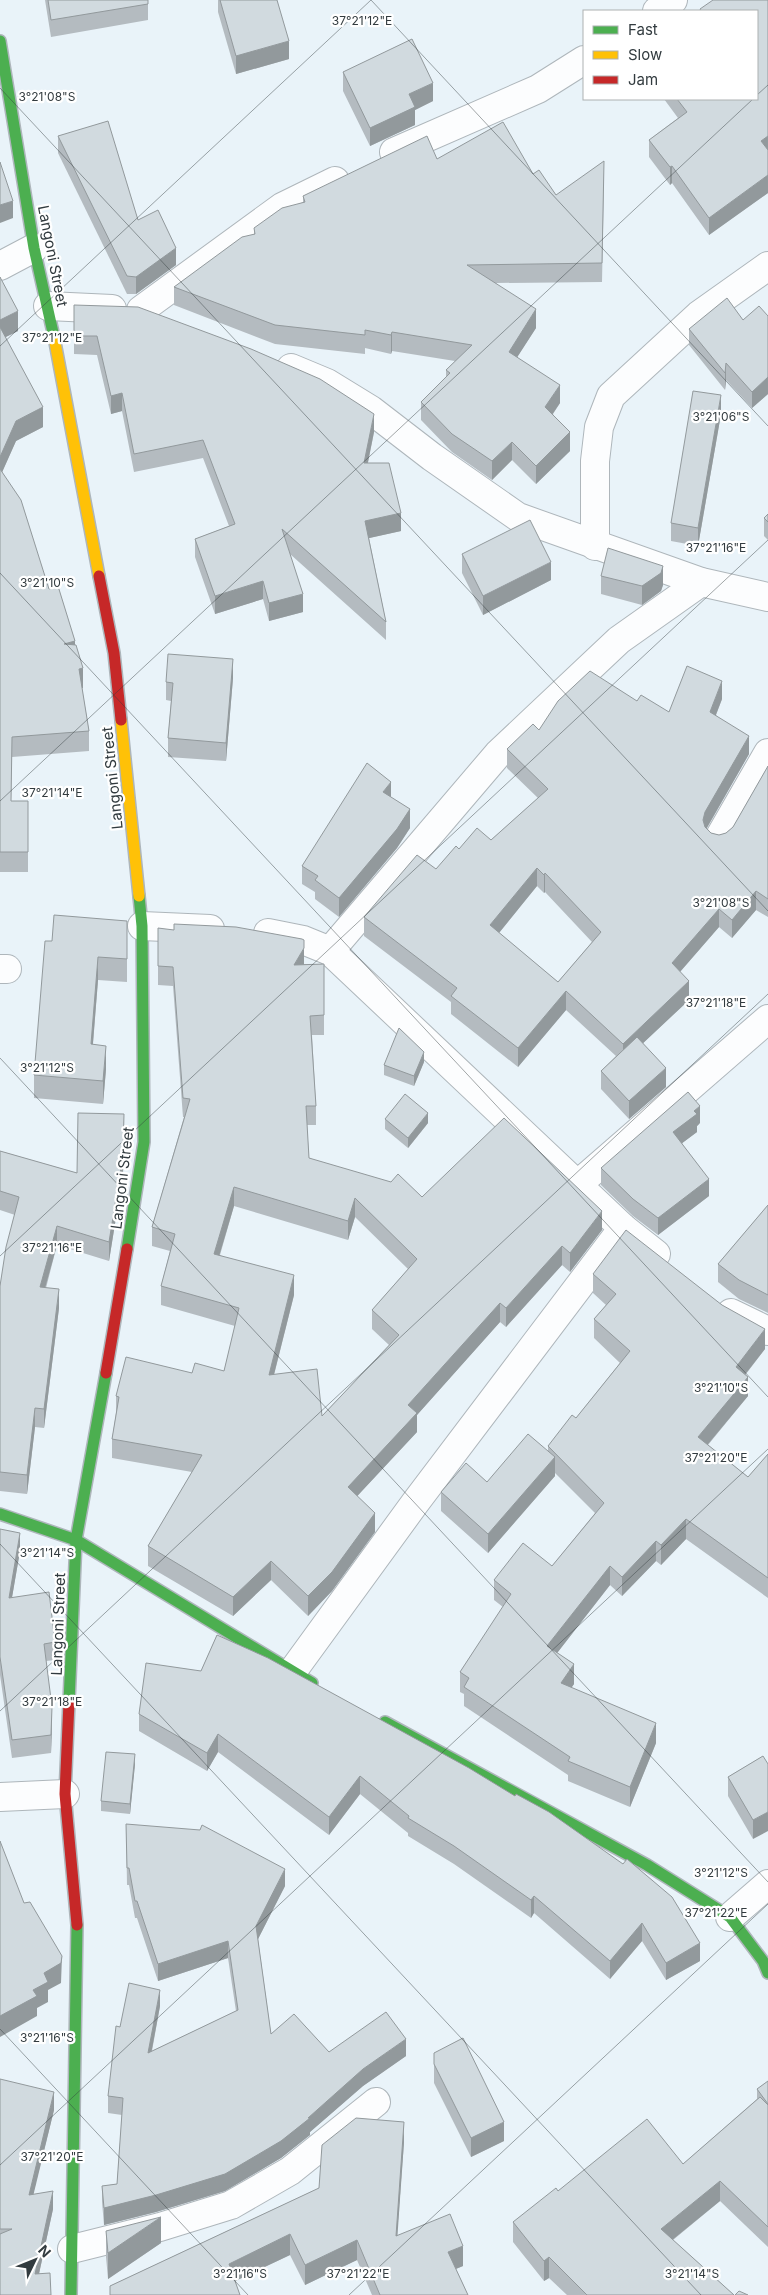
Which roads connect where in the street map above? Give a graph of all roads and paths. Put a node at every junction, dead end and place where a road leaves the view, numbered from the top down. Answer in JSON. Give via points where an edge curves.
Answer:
{"nodes":[{"id":1,"x":674,"y":0,"type":"edge"},
{"id":2,"x":659,"y":10,"type":"edge"},
{"id":3,"x":0,"y":41,"type":"edge"},
{"id":4,"x":583,"y":61,"type":"edge"},
{"id":5,"x":34,"y":248,"type":"junction"},
{"id":6,"x":0,"y":266,"type":"edge"},
{"id":7,"x":768,"y":266,"type":"edge"},
{"id":8,"x":48,"y":306,"type":"junction"},
{"id":9,"x":141,"y":310,"type":"junction"},
{"id":10,"x":168,"y":320,"type":"edge"},
{"id":11,"x":266,"y":356,"type":"edge"},
{"id":12,"x":596,"y":546,"type":"junction"},
{"id":13,"x":701,"y":582,"type":"junction"},
{"id":14,"x":768,"y":597,"type":"edge"},
{"id":15,"x":768,"y":753,"type":"edge"},
{"id":16,"x":719,"y":838,"type":"edge"},
{"id":17,"x":142,"y":926,"type":"junction"},
{"id":18,"x":330,"y":951,"type":"junction"},
{"id":19,"x":768,"y":1019,"type":"edge"},
{"id":20,"x":577,"y":1185,"type":"junction"},
{"id":21,"x":623,"y":1228,"type":"junction"},
{"id":22,"x":677,"y":1270,"type":"edge"},
{"id":23,"x":715,"y":1300,"type":"edge"},
{"id":24,"x":768,"y":1331,"type":"edge"},
{"id":25,"x":0,"y":1514,"type":"edge"},
{"id":26,"x":76,"y":1540,"type":"junction"},
{"id":27,"x":292,"y":1672,"type":"junction"},
{"id":28,"x":318,"y":1686,"type":"edge"},
{"id":29,"x":370,"y":1714,"type":"edge"},
{"id":30,"x":65,"y":1794,"type":"junction"},
{"id":31,"x":0,"y":1797,"type":"edge"},
{"id":32,"x":768,"y":1884,"type":"edge"},
{"id":33,"x":730,"y":1917,"type":"junction"},
{"id":34,"x":768,"y":1973,"type":"edge"},
{"id":35,"x":376,"y":2102,"type":"dead end"},
{"id":36,"x":72,"y":2249,"type":"junction"},
{"id":37,"x":71,"y":2295,"type":"edge"}],
"edges":[{"from":1,"to":2,"type":"street"},
{"from":3,"to":5,"type":"street","name":"Langoni Street"},
{"from":4,"to":9,"type":"street","via":[[538,89],[404,147],[282,207]]},
{"from":5,"to":6,"type":"street"},
{"from":5,"to":8,"type":"street","name":"Langoni Street"},
{"from":7,"to":12,"type":"street","via":[[699,315],[611,396],[599,427],[595,461]]},
{"from":8,"to":9,"type":"street"},
{"from":8,"to":17,"type":"street","name":"Langoni Street","via":[[114,653]]},
{"from":9,"to":10,"type":"street"},
{"from":11,"to":12,"type":"street","via":[[327,383],[371,410],[518,517]]},
{"from":12,"to":13,"type":"street"},
{"from":13,"to":14,"type":"street"},
{"from":13,"to":18,"type":"street","via":[[619,640],[498,754]]},
{"from":15,"to":16,"type":"street"},
{"from":17,"to":18,"type":"street","via":[[264,932],[303,940]]},
{"from":17,"to":26,"type":"street","name":"Langoni Street","via":[[144,1142]]},
{"from":18,"to":20,"type":"street"},
{"from":19,"to":20,"type":"street"},
{"from":20,"to":21,"type":"street"},
{"from":21,"to":22,"type":"street"},
{"from":21,"to":27,"type":"street"},
{"from":23,"to":24,"type":"street"},
{"from":25,"to":26,"type":"street"},
{"from":26,"to":27,"type":"street"},
{"from":26,"to":30,"type":"street","name":"Langoni Street"},
{"from":27,"to":28,"type":"street"},
{"from":29,"to":33,"type":"street","via":[[647,1865]]},
{"from":30,"to":31,"type":"street"},
{"from":30,"to":36,"type":"street","name":"Langoni Street","via":[[78,1936]]},
{"from":32,"to":33,"type":"street"},
{"from":33,"to":34,"type":"street"},
{"from":35,"to":36,"type":"street","via":[[290,2171],[231,2206]]},
{"from":36,"to":37,"type":"street","name":"Langoni Street"}]}
